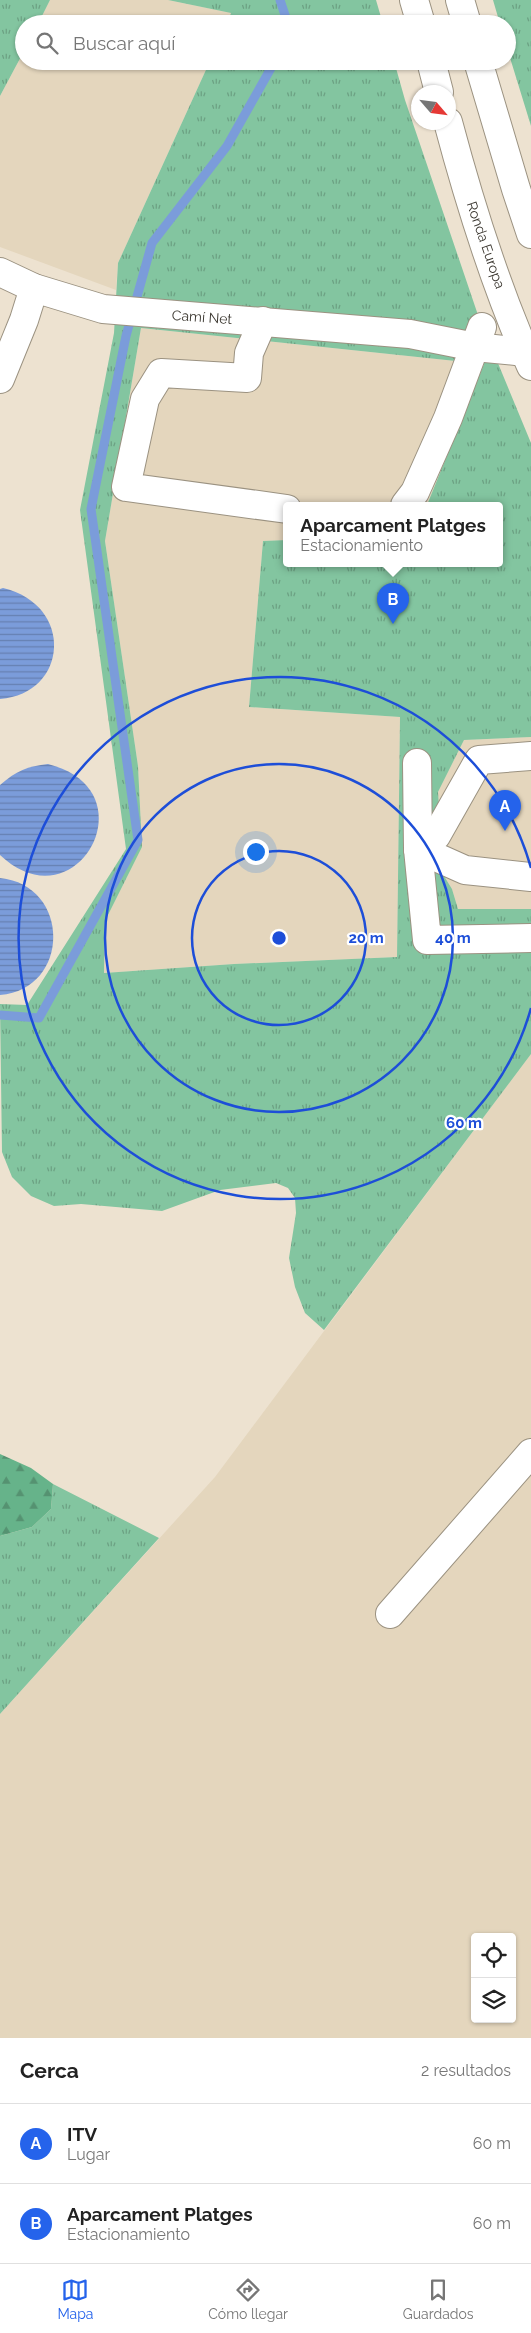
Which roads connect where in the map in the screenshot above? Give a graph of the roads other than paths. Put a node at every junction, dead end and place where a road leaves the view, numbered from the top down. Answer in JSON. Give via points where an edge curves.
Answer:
{"nodes":[{"id":1,"x":460,"y":0,"type":"edge"},
{"id":2,"x":464,"y":15,"type":"edge"},
{"id":3,"x":433,"y":70,"type":"edge"},
{"id":4,"x":481,"y":70,"type":"edge"},
{"id":5,"x":437,"y":85,"type":"edge"},
{"id":6,"x":450,"y":130,"type":"edge"},
{"id":7,"x":531,"y":234,"type":"edge"},
{"id":8,"x":0,"y":272,"type":"edge"},
{"id":9,"x":34,"y":288,"type":"junction"},
{"id":10,"x":263,"y":321,"type":"junction"},
{"id":11,"x":512,"y":321,"type":"junction"},
{"id":12,"x":478,"y":337,"type":"junction"},
{"id":13,"x":528,"y":359,"type":"edge"},
{"id":14,"x":0,"y":379,"type":"edge"},
{"id":15,"x":407,"y":502,"type":"edge"},
{"id":16,"x":283,"y":509,"type":"edge"},
{"id":17,"x":531,"y":756,"type":"edge"},
{"id":18,"x":417,"y":764,"type":"dead end"},
{"id":19,"x":418,"y":849,"type":"junction"},
{"id":20,"x":531,"y":877,"type":"edge"},
{"id":21,"x":531,"y":938,"type":"edge"},
{"id":22,"x":531,"y":1453,"type":"edge"},
{"id":23,"x":390,"y":1614,"type":"dead end"}],
"edges":[{"from":1,"to":2,"type":"street"},
{"from":3,"to":5,"type":"street"},
{"from":4,"to":7,"type":"street"},
{"from":6,"to":11,"type":"street","name":"Ronda Europa","via":[[461,173]]},
{"from":8,"to":9,"type":"street","name":"Camí Net"},
{"from":9,"to":10,"type":"street","name":"Camí Net","via":[[103,309]]},
{"from":9,"to":14,"type":"street"},
{"from":10,"to":12,"type":"street","name":"Camí Net"},
{"from":10,"to":16,"type":"street","via":[[249,353],[247,378],[161,373],[145,399],[126,487]]},
{"from":11,"to":12,"type":"street","name":"Camí Net"},
{"from":11,"to":13,"type":"street","name":"Ronda Europa"},
{"from":12,"to":13,"type":"street","name":"Camí Net"},
{"from":12,"to":15,"type":"street","via":[[448,418]]},
{"from":17,"to":19,"type":"street","via":[[478,760],[436,836]]},
{"from":18,"to":19,"type":"street"},
{"from":19,"to":20,"type":"street","via":[[465,870]]},
{"from":19,"to":21,"type":"street","via":[[427,940]]},
{"from":22,"to":23,"type":"street"}]}
